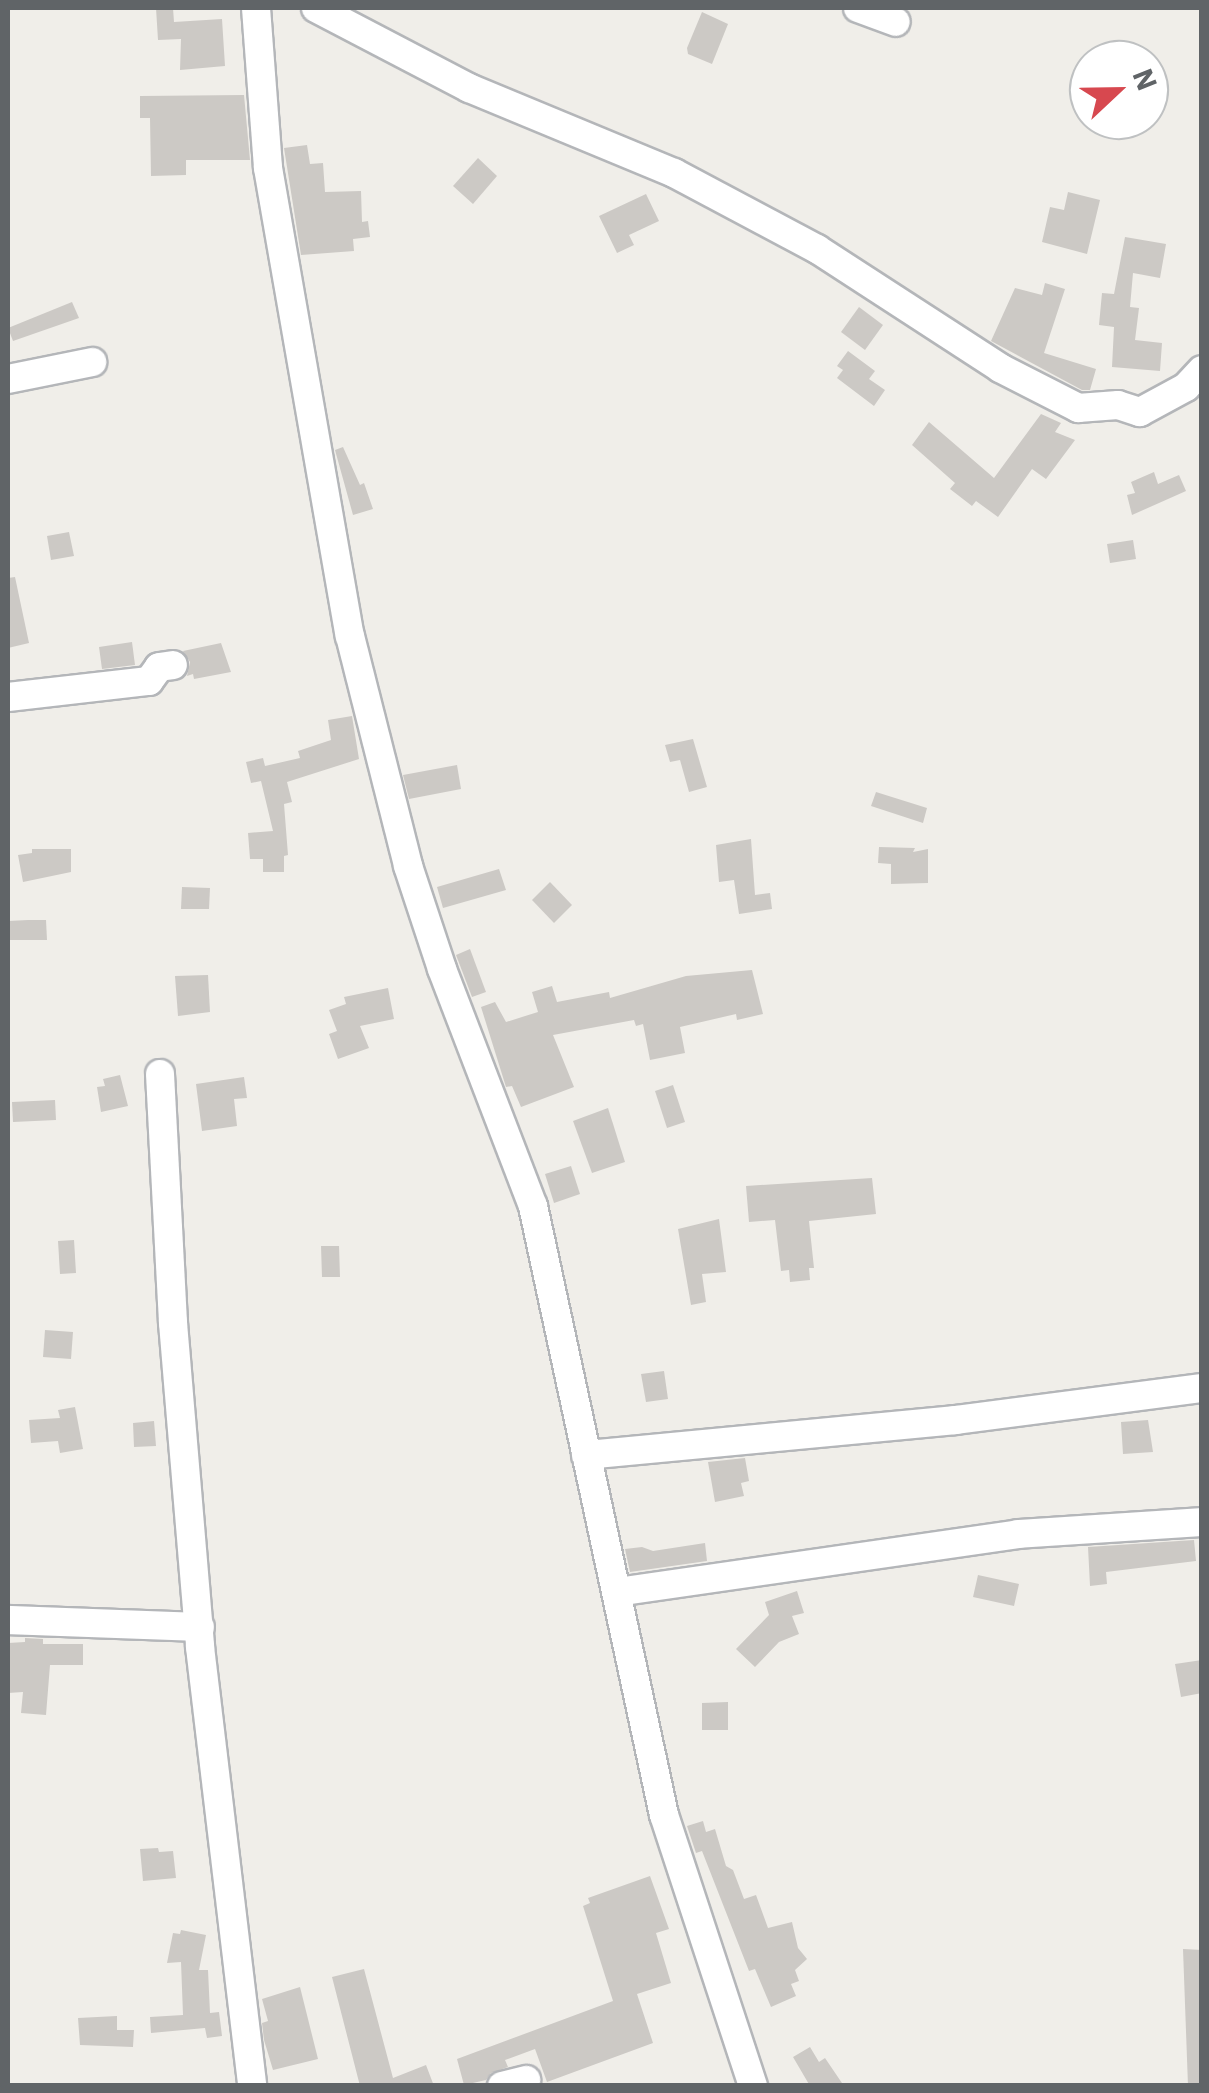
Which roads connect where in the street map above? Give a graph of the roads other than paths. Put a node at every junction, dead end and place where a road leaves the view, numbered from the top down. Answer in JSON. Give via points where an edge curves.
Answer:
{"nodes":[{"id":1,"x":256,"y":8,"type":"edge"},
{"id":2,"x":316,"y":8,"type":"edge"},
{"id":3,"x":858,"y":8,"type":"edge"},
{"id":4,"x":896,"y":22,"type":"dead end"},
{"id":5,"x":92,"y":362,"type":"dead end"},
{"id":6,"x":1202,"y":370,"type":"edge"},
{"id":7,"x":8,"y":380,"type":"edge"},
{"id":8,"x":173,"y":666,"type":"dead end"},
{"id":9,"x":8,"y":697,"type":"edge"},
{"id":10,"x":160,"y":1074,"type":"dead end"},
{"id":11,"x":1202,"y":1388,"type":"edge"},
{"id":12,"x":586,"y":1455,"type":"junction"},
{"id":13,"x":1202,"y":1522,"type":"edge"},
{"id":14,"x":617,"y":1592,"type":"junction"},
{"id":15,"x":8,"y":1620,"type":"edge"},
{"id":16,"x":200,"y":1628,"type":"junction"},
{"id":17,"x":252,"y":2086,"type":"edge"},
{"id":18,"x":753,"y":2086,"type":"edge"}],
"edges":[{"from":1,"to":12,"type":"street","via":[[268,168],[350,636],[408,866],[533,1206]]},
{"from":2,"to":6,"type":"street","via":[[469,88],[674,173],[817,249],[1000,368],[1078,408],[1118,405],[1140,412],[1186,387]]},
{"from":3,"to":4,"type":"street"},
{"from":5,"to":7,"type":"street"},
{"from":8,"to":9,"type":"street","via":[[159,668],[150,681]]},
{"from":10,"to":16,"type":"street"},
{"from":11,"to":12,"type":"street","via":[[955,1420]]},
{"from":12,"to":14,"type":"street"},
{"from":13,"to":14,"type":"street","via":[[1018,1534]]},
{"from":14,"to":18,"type":"street","via":[[664,1814]]},
{"from":15,"to":16,"type":"street"},
{"from":16,"to":17,"type":"street"}]}
